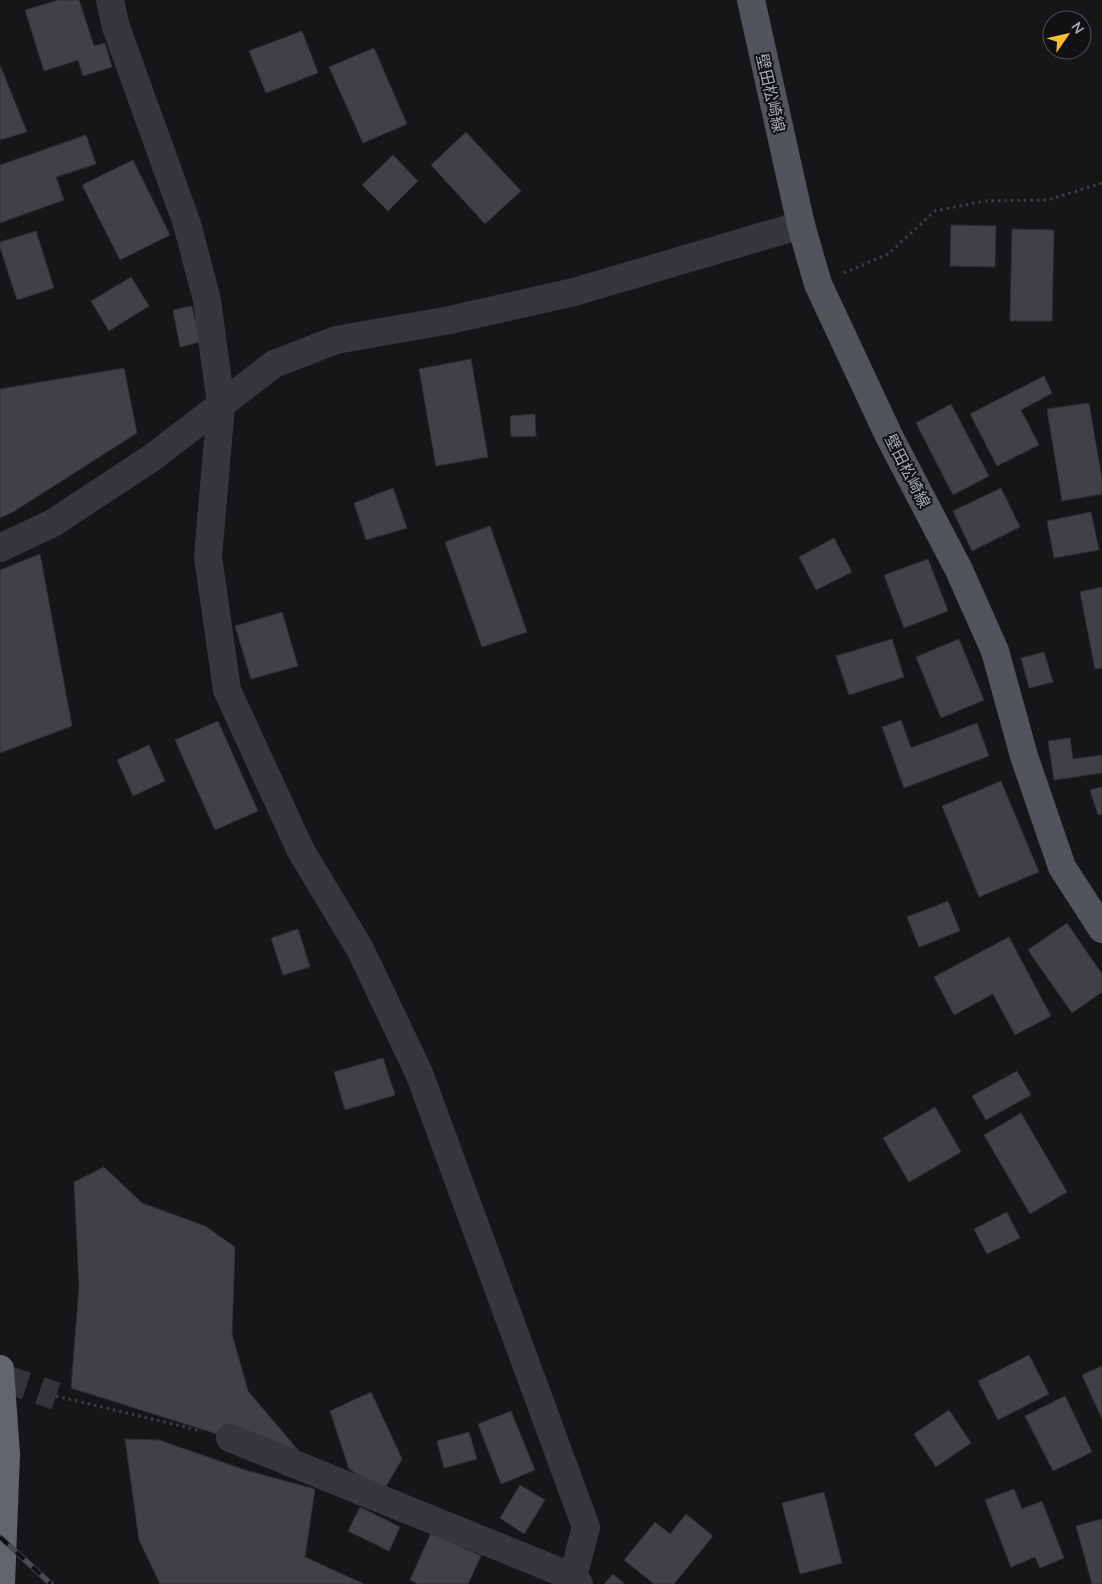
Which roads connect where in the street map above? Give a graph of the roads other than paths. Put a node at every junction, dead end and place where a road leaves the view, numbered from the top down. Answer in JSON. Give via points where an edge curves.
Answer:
{"nodes":[{"id":1,"x":110,"y":0,"type":"edge"},
{"id":2,"x":750,"y":0,"type":"edge"},
{"id":3,"x":801,"y":225,"type":"junction"},
{"id":4,"x":221,"y":405,"type":"junction"},
{"id":5,"x":0,"y":548,"type":"edge"},
{"id":6,"x":1102,"y":929,"type":"edge"},
{"id":7,"x":0,"y":1369,"type":"edge"},
{"id":8,"x":230,"y":1438,"type":"road end"},
{"id":9,"x":576,"y":1580,"type":"edge"},
{"id":10,"x":0,"y":1584,"type":"edge"}],
"edges":[{"from":1,"to":4,"type":"street","via":[[116,27],[187,224],[207,300]]},
{"from":2,"to":3,"type":"main road","name":"壁田松崎線"},
{"from":3,"to":4,"type":"street","via":[[574,292],[450,320],[336,340],[274,364]]},
{"from":3,"to":6,"type":"main road","name":"壁田松崎線","via":[[818,284],[890,436],[959,570],[995,651],[1024,756],[1062,867]]},
{"from":4,"to":5,"type":"street","via":[[153,457],[53,523]]},
{"from":4,"to":9,"type":"street","via":[[208,557],[227,690],[301,851],[360,948],[419,1073],[586,1527]]},
{"from":7,"to":10,"type":"highway","via":[[6,1454]]},
{"from":8,"to":9,"type":"street"}]}
